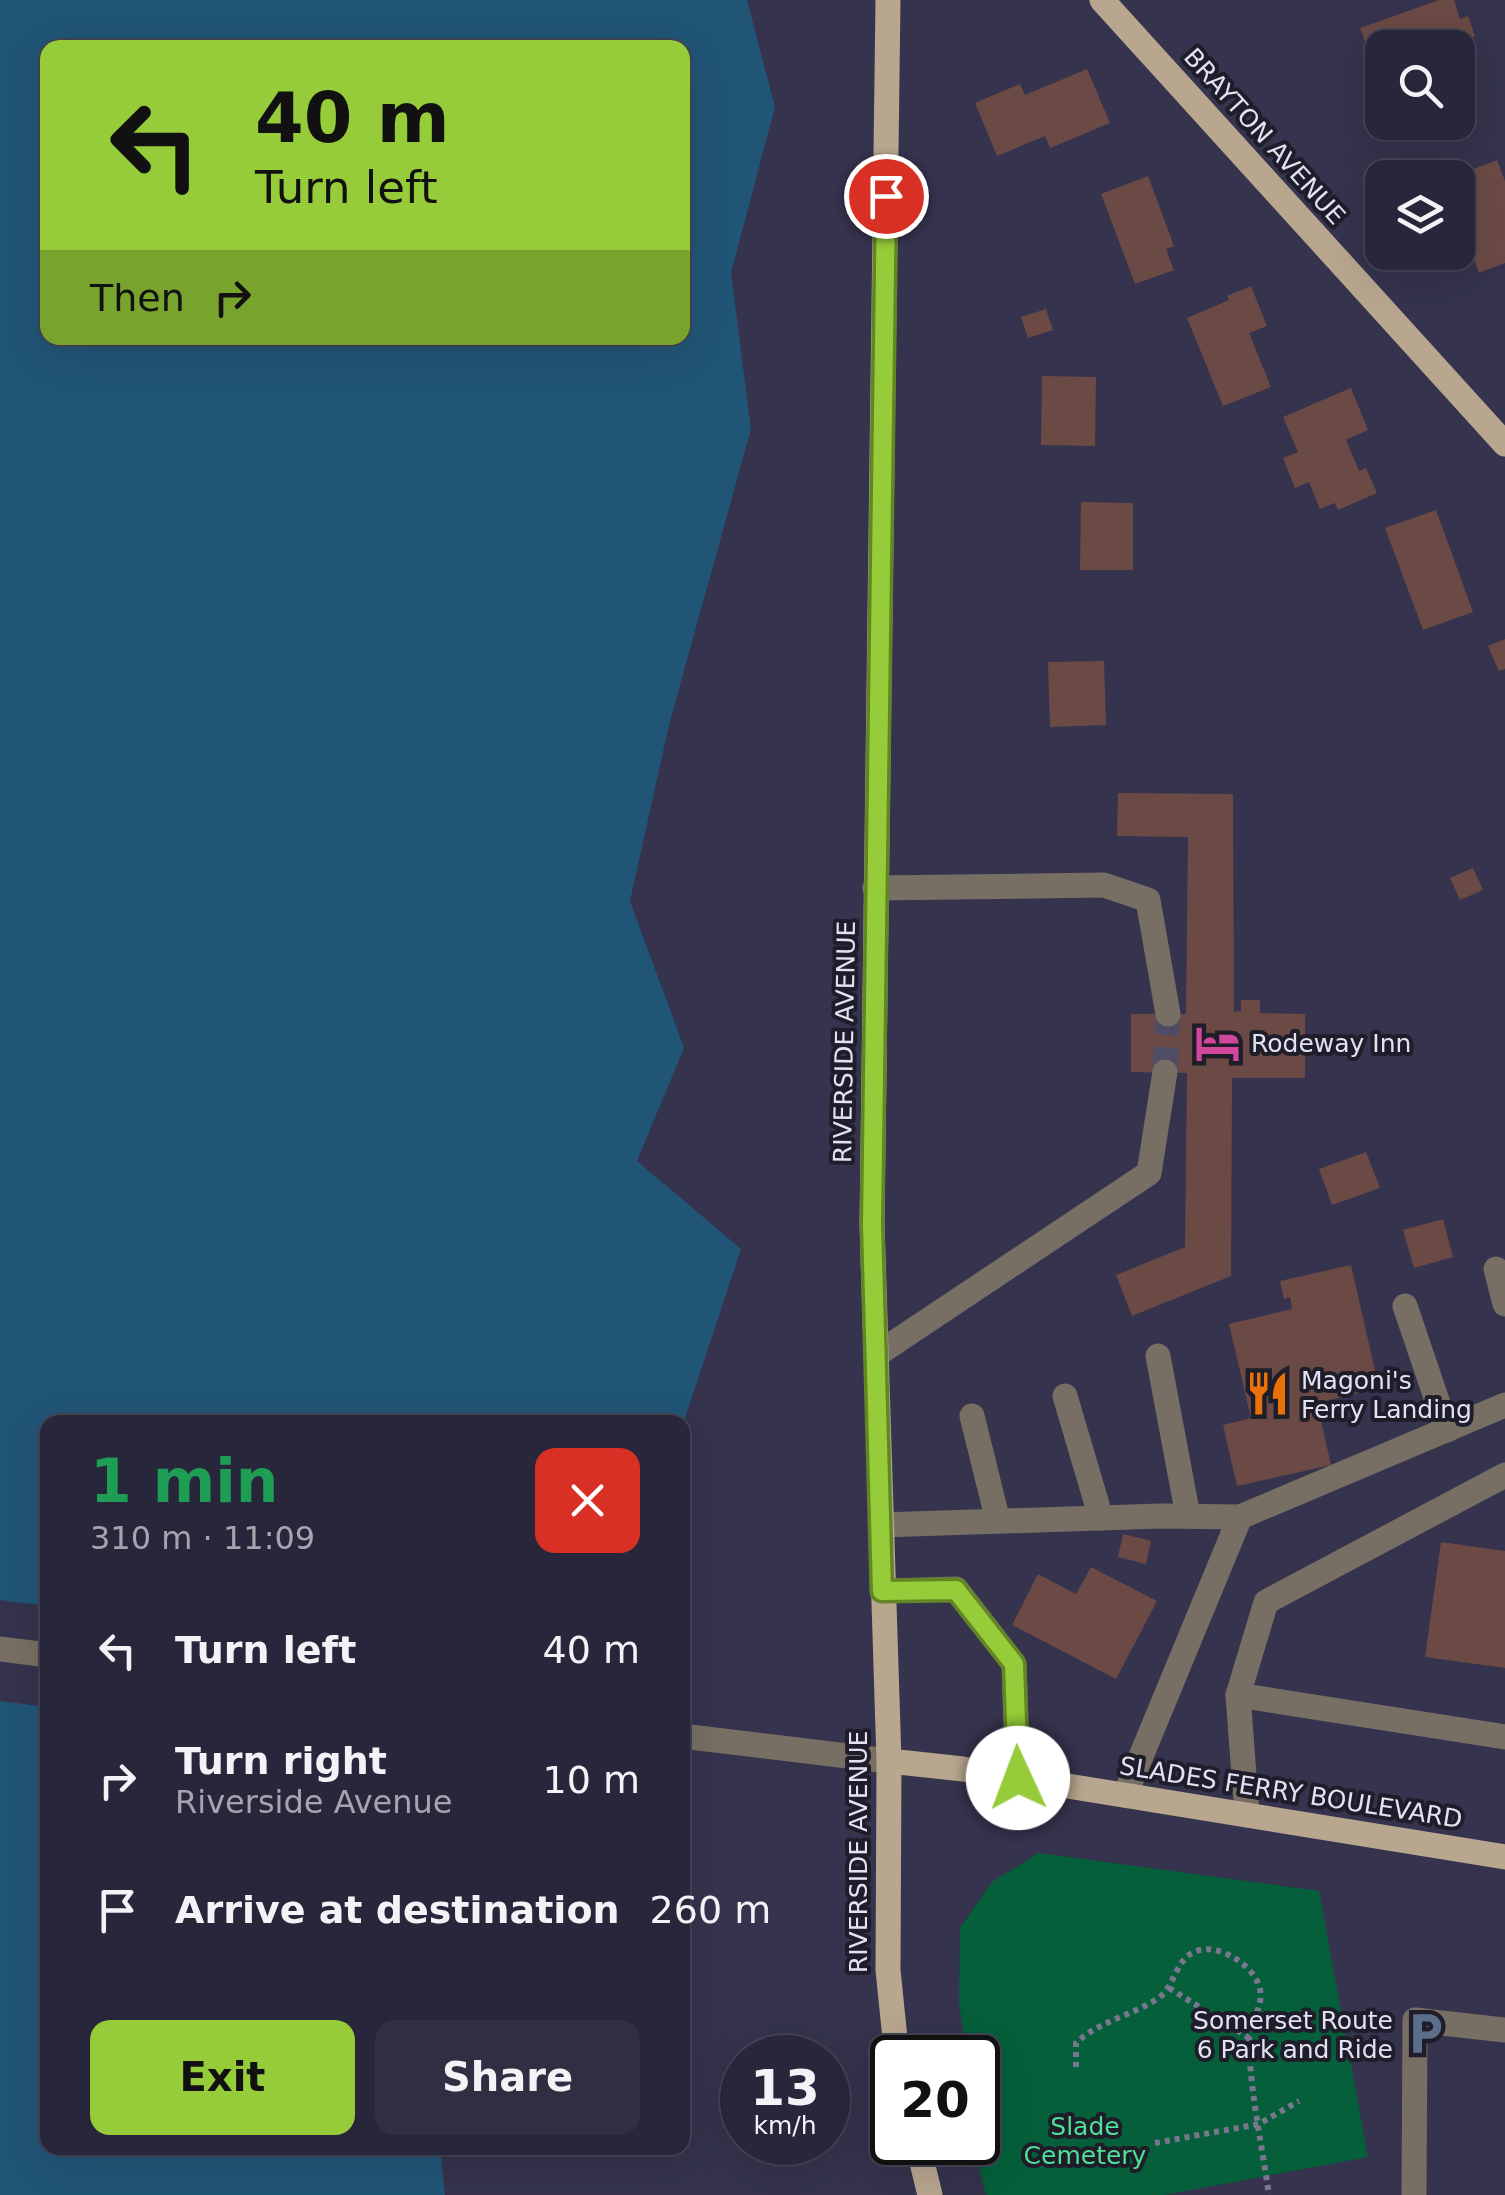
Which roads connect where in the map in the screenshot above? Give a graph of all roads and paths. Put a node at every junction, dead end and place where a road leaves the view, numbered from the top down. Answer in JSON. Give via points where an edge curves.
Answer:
{"nodes":[{"id":1,"x":1102,"y":0,"type":"edge"},
{"id":2,"x":890,"y":9,"type":"edge"},
{"id":3,"x":1505,"y":444,"type":"edge"},
{"id":4,"x":875,"y":888,"type":"junction"},
{"id":5,"x":1168,"y":1014,"type":"tunnel mouth"},
{"id":6,"x":1165,"y":1072,"type":"tunnel mouth"},
{"id":7,"x":1496,"y":1269,"type":"dead end"},
{"id":8,"x":1505,"y":1304,"type":"edge"},
{"id":9,"x":1404,"y":1306,"type":"dead end"},
{"id":10,"x":876,"y":1355,"type":"junction"},
{"id":11,"x":1158,"y":1356,"type":"dead end"},
{"id":12,"x":1065,"y":1396,"type":"dead end"},
{"id":13,"x":1505,"y":1405,"type":"edge"},
{"id":14,"x":972,"y":1416,"type":"dead end"},
{"id":15,"x":1446,"y":1430,"type":"junction"},
{"id":16,"x":1505,"y":1475,"type":"edge"},
{"id":17,"x":1188,"y":1516,"type":"junction"},
{"id":18,"x":1240,"y":1517,"type":"junction"},
{"id":19,"x":1101,"y":1518,"type":"junction"},
{"id":20,"x":998,"y":1521,"type":"junction"},
{"id":21,"x":881,"y":1524,"type":"junction"},
{"id":22,"x":882,"y":1591,"type":"junction"},
{"id":23,"x":0,"y":1649,"type":"edge"},
{"id":24,"x":40,"y":1654,"type":"edge"},
{"id":25,"x":1238,"y":1695,"type":"junction"},
{"id":26,"x":690,"y":1737,"type":"edge"},
{"id":27,"x":1505,"y":1737,"type":"edge"},
{"id":28,"x":889,"y":1761,"type":"junction"},
{"id":29,"x":1018,"y":1778,"type":"junction"},
{"id":30,"x":1124,"y":1796,"type":"junction"},
{"id":31,"x":1247,"y":1815,"type":"junction"},
{"id":32,"x":1505,"y":1857,"type":"edge"},
{"id":33,"x":1169,"y":1987,"type":"junction"},
{"id":34,"x":1505,"y":2030,"type":"edge"},
{"id":35,"x":895,"y":2035,"type":"edge"},
{"id":36,"x":1249,"y":2038,"type":"junction"},
{"id":37,"x":1076,"y":2067,"type":"dead end"},
{"id":38,"x":1299,"y":2101,"type":"dead end"},
{"id":39,"x":1259,"y":2124,"type":"junction"},
{"id":40,"x":1155,"y":2143,"type":"dead end"},
{"id":41,"x":923,"y":2165,"type":"edge"},
{"id":42,"x":930,"y":2195,"type":"edge"},
{"id":43,"x":1269,"y":2195,"type":"edge"},
{"id":44,"x":1414,"y":2195,"type":"edge"}],
"edges":[{"from":1,"to":3,"type":"main road","name":"BRAYTON AVENUE"},
{"from":2,"to":4,"type":"main road","name":"RIVERSIDE AVENUE"},
{"from":4,"to":5,"type":"street","via":[[1104,885],[1148,900]]},
{"from":4,"to":10,"type":"main road","name":"RIVERSIDE AVENUE"},
{"from":6,"to":10,"type":"street","via":[[1149,1173]]},
{"from":7,"to":8,"type":"street"},
{"from":9,"to":15,"type":"street"},
{"from":10,"to":21,"type":"main road","name":"RIVERSIDE AVENUE"},
{"from":11,"to":17,"type":"street"},
{"from":12,"to":19,"type":"street"},
{"from":13,"to":15,"type":"street"},
{"from":14,"to":20,"type":"street"},
{"from":15,"to":18,"type":"street"},
{"from":16,"to":25,"type":"street","via":[[1266,1602]]},
{"from":17,"to":18,"type":"street"},
{"from":17,"to":19,"type":"street"},
{"from":18,"to":30,"type":"street"},
{"from":19,"to":20,"type":"street"},
{"from":20,"to":21,"type":"street"},
{"from":21,"to":22,"type":"main road","name":"RIVERSIDE AVENUE"},
{"from":22,"to":28,"type":"main road","name":"RIVERSIDE AVENUE"},
{"from":22,"to":29,"type":"street","via":[[956,1590],[1014,1664]]},
{"from":23,"to":24,"type":"street"},
{"from":25,"to":27,"type":"street"},
{"from":25,"to":31,"type":"street"},
{"from":26,"to":28,"type":"street"},
{"from":28,"to":29,"type":"main road","name":"SLADES FERRY BOULEVARD"},
{"from":28,"to":35,"type":"main road","name":"RIVERSIDE AVENUE","via":[[888,1970]]},
{"from":29,"to":30,"type":"main road","name":"SLADES FERRY BOULEVARD"},
{"from":30,"to":31,"type":"main road","name":"SLADES FERRY BOULEVARD"},
{"from":31,"to":32,"type":"main road","name":"SLADES FERRY BOULEVARD"},
{"from":33,"to":36,"type":"path"},
{"from":33,"to":36,"type":"path","via":[[1193,1952],[1209,1948],[1243,1963],[1262,1994]]},
{"from":33,"to":37,"type":"path","via":[[1160,1998],[1088,2031],[1076,2042]]},
{"from":34,"to":44,"type":"street","via":[[1415,2020]]},
{"from":36,"to":39,"type":"path"},
{"from":38,"to":39,"type":"path"},
{"from":39,"to":40,"type":"path"},
{"from":39,"to":43,"type":"path"},
{"from":41,"to":42,"type":"main road"}]}
